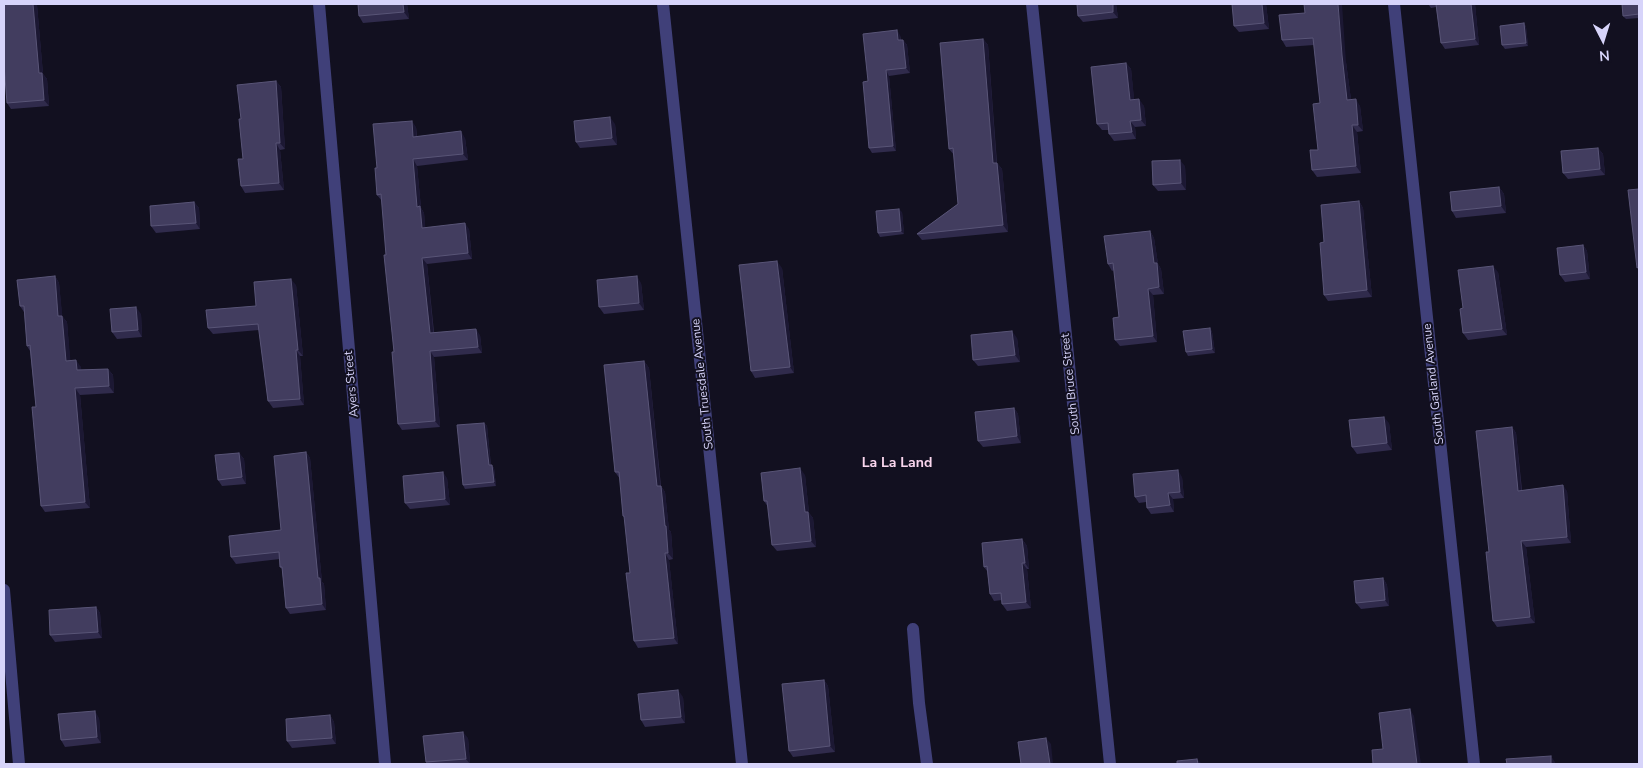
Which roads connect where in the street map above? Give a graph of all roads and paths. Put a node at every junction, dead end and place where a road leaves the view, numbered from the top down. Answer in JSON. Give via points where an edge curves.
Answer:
{"nodes":[{"id":1,"x":319,"y":4,"type":"edge"},
{"id":2,"x":663,"y":4,"type":"edge"},
{"id":3,"x":1032,"y":4,"type":"edge"},
{"id":4,"x":1394,"y":4,"type":"edge"},
{"id":5,"x":4,"y":590,"type":"edge"},
{"id":6,"x":913,"y":628,"type":"dead end"},
{"id":7,"x":18,"y":764,"type":"edge"},
{"id":8,"x":385,"y":764,"type":"edge"},
{"id":9,"x":742,"y":764,"type":"edge"},
{"id":10,"x":927,"y":764,"type":"edge"},
{"id":11,"x":1110,"y":764,"type":"edge"},
{"id":12,"x":1474,"y":764,"type":"edge"}],
"edges":[{"from":1,"to":8,"type":"street","name":"Ayers Street"},
{"from":2,"to":9,"type":"street","name":"South Truesdale Avenue"},
{"from":3,"to":11,"type":"street","name":"South Bruce Street"},
{"from":4,"to":12,"type":"street","name":"South Garland Avenue"},
{"from":5,"to":7,"type":"street"},
{"from":6,"to":10,"type":"street"}]}
